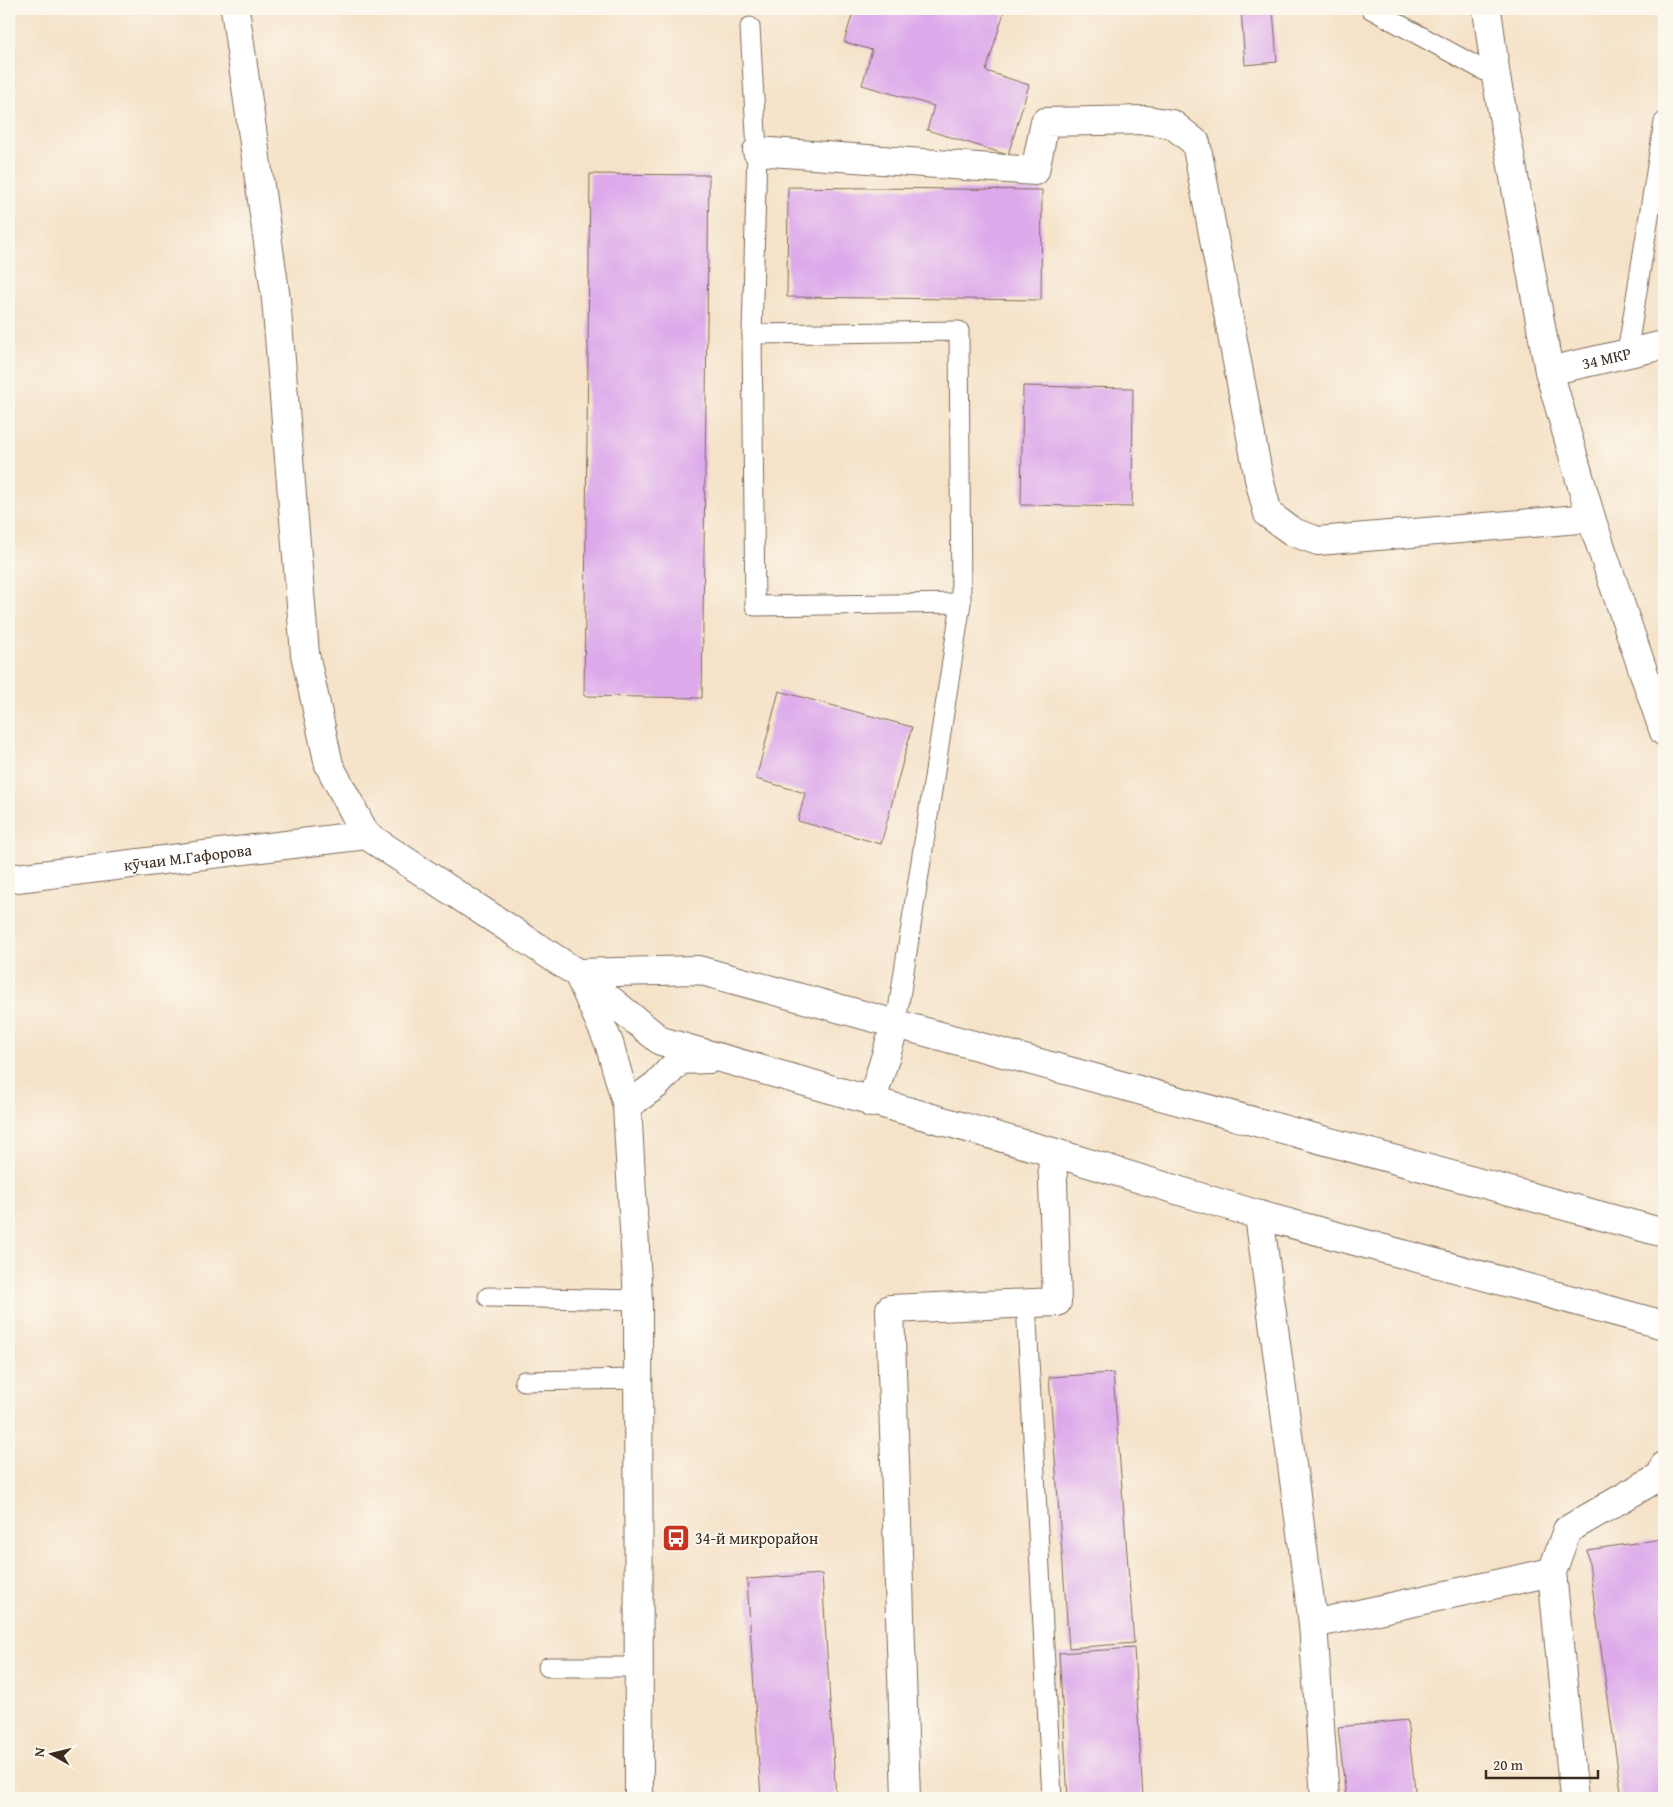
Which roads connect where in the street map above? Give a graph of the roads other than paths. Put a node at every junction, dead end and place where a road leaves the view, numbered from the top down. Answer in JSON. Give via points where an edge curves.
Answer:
{"nodes":[{"id":1,"x":235,"y":9,"type":"edge"},
{"id":2,"x":1371,"y":9,"type":"edge"},
{"id":3,"x":1487,"y":9,"type":"edge"},
{"id":4,"x":750,"y":27,"type":"dead end"},
{"id":5,"x":1496,"y":78,"type":"junction"},
{"id":6,"x":1664,"y":122,"type":"edge"},
{"id":7,"x":756,"y":151,"type":"junction"},
{"id":8,"x":752,"y":334,"type":"junction"},
{"id":9,"x":1664,"y":345,"type":"edge"},
{"id":10,"x":1627,"y":354,"type":"junction"},
{"id":11,"x":1550,"y":371,"type":"junction"},
{"id":12,"x":1592,"y":518,"type":"junction"},
{"id":13,"x":961,"y":604,"type":"junction"},
{"id":14,"x":1664,"y":732,"type":"edge"},
{"id":15,"x":366,"y":835,"type":"junction"},
{"id":16,"x":9,"y":879,"type":"edge"},
{"id":17,"x":577,"y":973,"type":"junction"},
{"id":18,"x":896,"y":1023,"type":"junction"},
{"id":19,"x":716,"y":1058,"type":"junction"},
{"id":20,"x":871,"y":1103,"type":"junction"},
{"id":21,"x":627,"y":1106,"type":"junction"},
{"id":22,"x":1052,"y":1152,"type":"junction"},
{"id":23,"x":1259,"y":1215,"type":"junction"},
{"id":24,"x":1664,"y":1233,"type":"edge"},
{"id":25,"x":488,"y":1297,"type":"dead end"},
{"id":26,"x":638,"y":1300,"type":"junction"},
{"id":27,"x":1026,"y":1303,"type":"junction"},
{"id":28,"x":1664,"y":1325,"type":"edge"},
{"id":29,"x":637,"y":1379,"type":"junction"},
{"id":30,"x":524,"y":1381,"type":"dead end"},
{"id":31,"x":1664,"y":1466,"type":"edge"},
{"id":32,"x":1552,"y":1572,"type":"junction"},
{"id":33,"x":1313,"y":1624,"type":"junction"},
{"id":34,"x":548,"y":1667,"type":"dead end"},
{"id":35,"x":638,"y":1667,"type":"junction"},
{"id":36,"x":639,"y":1798,"type":"edge"},
{"id":37,"x":906,"y":1798,"type":"edge"},
{"id":38,"x":1052,"y":1798,"type":"edge"},
{"id":39,"x":1325,"y":1798,"type":"edge"},
{"id":40,"x":1574,"y":1798,"type":"edge"}],
"edges":[{"from":1,"to":15,"type":"street","via":[[276,298],[305,654],[329,765]]},
{"from":2,"to":5,"type":"lane"},
{"from":3,"to":5,"type":"street"},
{"from":4,"to":7,"type":"lane"},
{"from":5,"to":11,"type":"street"},
{"from":6,"to":10,"type":"lane"},
{"from":7,"to":8,"type":"lane"},
{"from":7,"to":12,"type":"street","via":[[1035,171],[1044,122],[1147,120],[1172,124],[1196,143],[1268,514],[1293,532],[1318,541]]},
{"from":8,"to":13,"type":"lane","via":[[755,606]]},
{"from":8,"to":13,"type":"lane","via":[[959,332]]},
{"from":9,"to":10,"type":"street","name":"34 МКР"},
{"from":10,"to":11,"type":"street","name":"34 МКР"},
{"from":11,"to":12,"type":"street"},
{"from":12,"to":14,"type":"street"},
{"from":13,"to":18,"type":"lane"},
{"from":15,"to":16,"type":"street","name":"кӯчаи М.Гафорова"},
{"from":15,"to":17,"type":"street"},
{"from":17,"to":18,"type":"street","via":[[698,970]]},
{"from":17,"to":19,"type":"street","via":[[661,1041]]},
{"from":17,"to":21,"type":"street","via":[[609,1043]]},
{"from":18,"to":20,"type":"street"},
{"from":18,"to":24,"type":"street"},
{"from":19,"to":20,"type":"street"},
{"from":19,"to":21,"type":"street","via":[[680,1060],[656,1085]]},
{"from":20,"to":22,"type":"street"},
{"from":21,"to":26,"type":"street"},
{"from":22,"to":23,"type":"street"},
{"from":22,"to":27,"type":"street","via":[[1057,1302]]},
{"from":23,"to":28,"type":"street"},
{"from":23,"to":33,"type":"street"},
{"from":25,"to":26,"type":"lane"},
{"from":26,"to":29,"type":"street"},
{"from":27,"to":37,"type":"street","via":[[890,1309]]},
{"from":27,"to":38,"type":"lane"},
{"from":29,"to":30,"type":"lane"},
{"from":29,"to":35,"type":"street"},
{"from":31,"to":32,"type":"street","via":[[1662,1475],[1567,1530]]},
{"from":32,"to":33,"type":"street"},
{"from":32,"to":40,"type":"street"},
{"from":33,"to":39,"type":"street"},
{"from":34,"to":35,"type":"lane"},
{"from":35,"to":36,"type":"street"}]}
